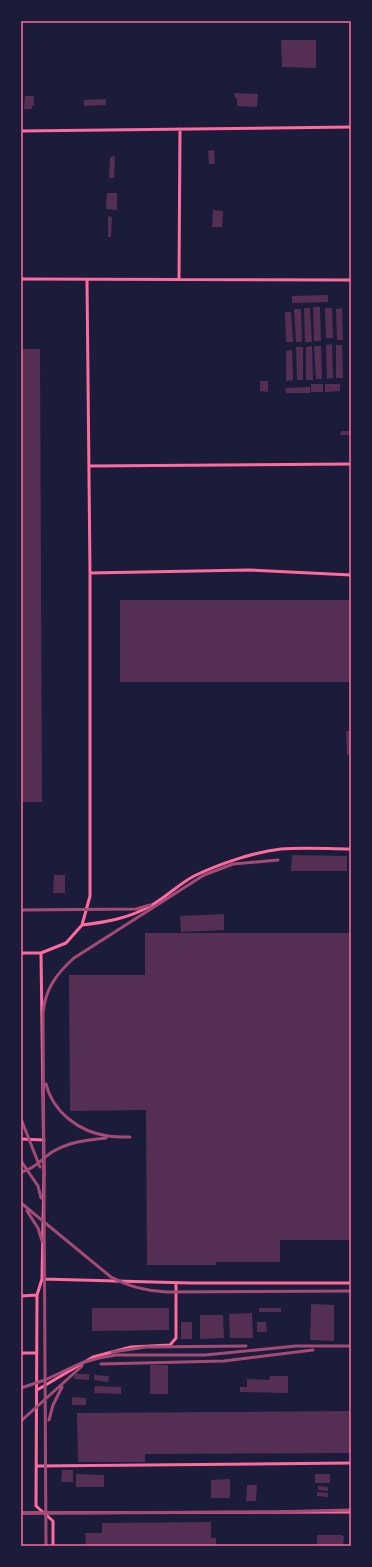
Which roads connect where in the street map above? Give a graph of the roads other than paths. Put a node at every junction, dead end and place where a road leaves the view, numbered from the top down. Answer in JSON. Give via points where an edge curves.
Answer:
{"nodes":[{"id":1,"x":351,"y":127,"type":"edge"},
{"id":2,"x":180,"y":129,"type":"junction"},
{"id":3,"x":21,"y":131,"type":"edge"},
{"id":4,"x":21,"y":280,"type":"edge"},
{"id":5,"x":87,"y":280,"type":"junction"},
{"id":6,"x":179,"y":280,"type":"junction"},
{"id":7,"x":351,"y":280,"type":"edge"},
{"id":8,"x":351,"y":464,"type":"edge"},
{"id":9,"x":89,"y":466,"type":"junction"},
{"id":10,"x":90,"y":572,"type":"junction"},
{"id":11,"x":351,"y":575,"type":"edge"},
{"id":12,"x":351,"y":849,"type":"edge"},
{"id":13,"x":82,"y":925,"type":"junction"},
{"id":14,"x":21,"y":953,"type":"edge"},
{"id":15,"x":41,"y":953,"type":"junction"},
{"id":16,"x":21,"y":1140,"type":"edge"},
{"id":17,"x":44,"y":1140,"type":"junction"},
{"id":18,"x":42,"y":1279,"type":"junction"},
{"id":19,"x":176,"y":1283,"type":"junction"},
{"id":20,"x":351,"y":1283,"type":"edge"},
{"id":21,"x":37,"y":1295,"type":"junction"},
{"id":22,"x":21,"y":1296,"type":"edge"},
{"id":23,"x":21,"y":1353,"type":"edge"},
{"id":24,"x":37,"y":1353,"type":"junction"},
{"id":25,"x":37,"y":1390,"type":"junction"},
{"id":26,"x":351,"y":1463,"type":"edge"},
{"id":27,"x":36,"y":1466,"type":"junction"},
{"id":28,"x":44,"y":1512,"type":"junction"},
{"id":29,"x":351,"y":1512,"type":"edge"},
{"id":30,"x":21,"y":1513,"type":"edge"},
{"id":31,"x":53,"y":1546,"type":"edge"}],
"edges":[{"from":1,"to":2,"type":"lane"},
{"from":2,"to":3,"type":"lane"},
{"from":2,"to":6,"type":"lane"},
{"from":4,"to":5,"type":"lane"},
{"from":5,"to":6,"type":"lane"},
{"from":5,"to":9,"type":"lane"},
{"from":6,"to":7,"type":"lane"},
{"from":8,"to":9,"type":"lane"},
{"from":9,"to":10,"type":"lane"},
{"from":10,"to":11,"type":"lane","via":[[249,570]]},
{"from":10,"to":13,"type":"lane","via":[[90,896]]},
{"from":12,"to":13,"type":"lane","via":[[281,849],[230,862],[194,877],[136,914],[109,922]]},
{"from":13,"to":15,"type":"lane","via":[[66,944]]},
{"from":14,"to":15,"type":"lane"},
{"from":15,"to":17,"type":"lane"},
{"from":16,"to":17,"type":"lane"},
{"from":17,"to":18,"type":"lane"},
{"from":18,"to":19,"type":"lane"},
{"from":18,"to":21,"type":"lane"},
{"from":19,"to":20,"type":"lane"},
{"from":19,"to":25,"type":"lane","via":[[176,1338],[170,1345],[131,1347],[93,1357]]},
{"from":21,"to":22,"type":"lane"},
{"from":21,"to":24,"type":"lane"},
{"from":23,"to":24,"type":"lane"},
{"from":24,"to":25,"type":"lane"},
{"from":25,"to":27,"type":"lane"},
{"from":26,"to":27,"type":"lane"},
{"from":27,"to":28,"type":"lane","via":[[36,1506]]},
{"from":28,"to":29,"type":"lane"},
{"from":28,"to":30,"type":"lane"},
{"from":28,"to":31,"type":"lane","via":[[53,1521]]}]}
